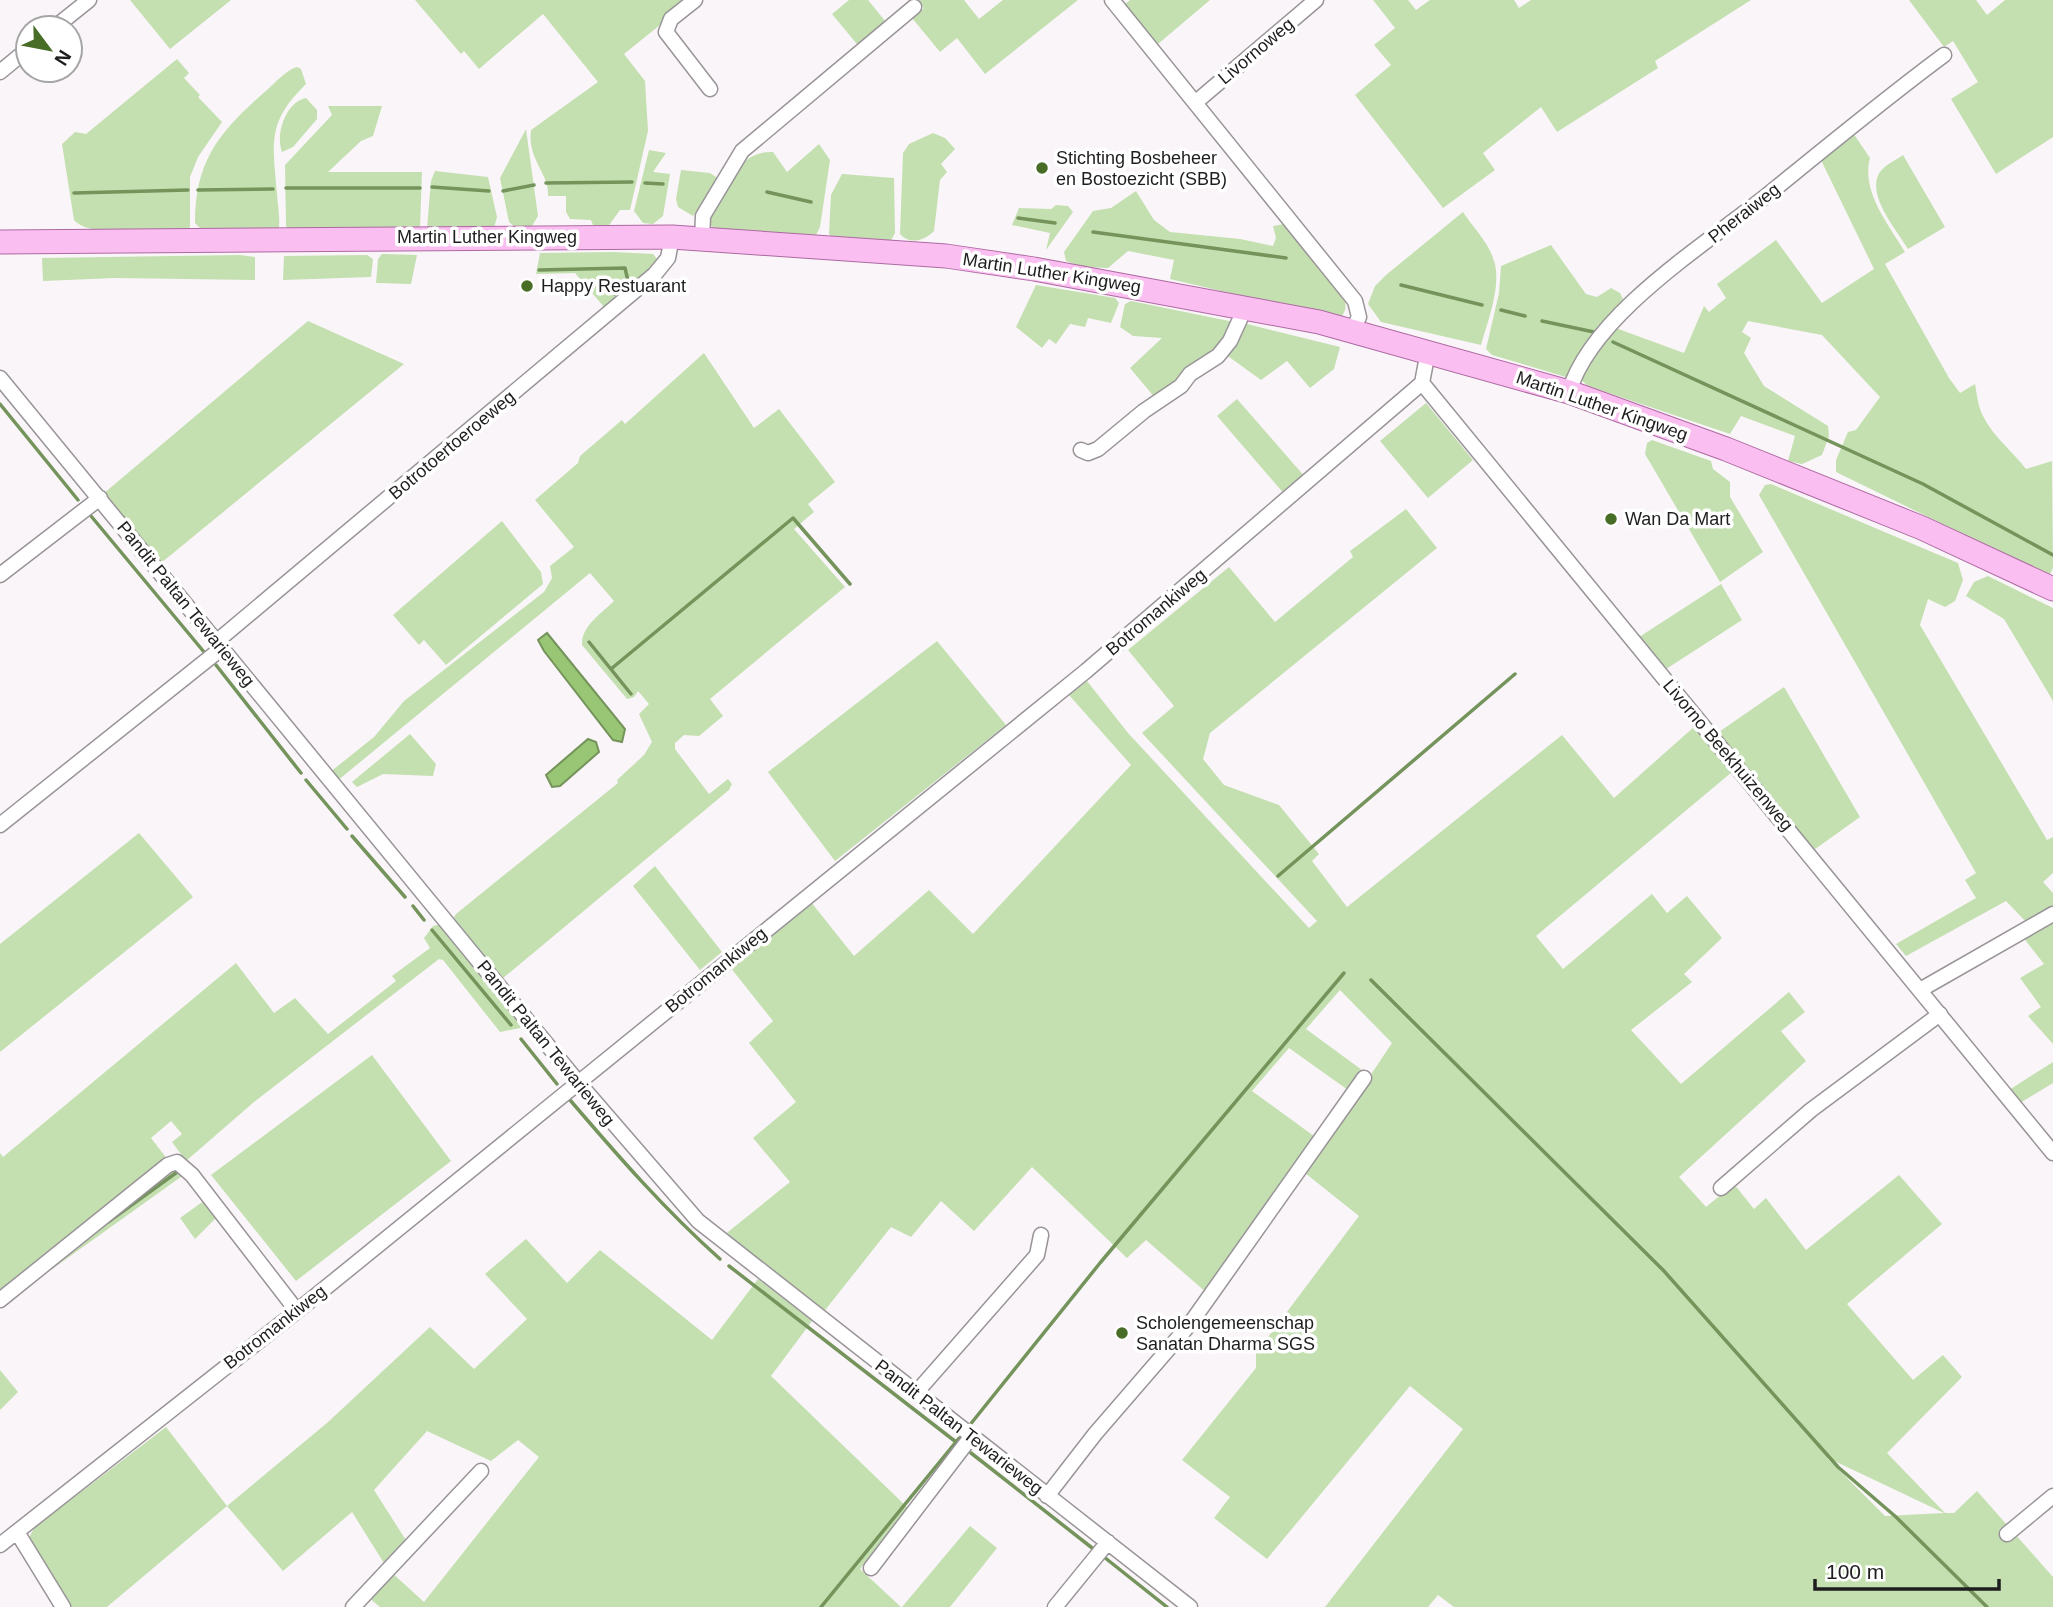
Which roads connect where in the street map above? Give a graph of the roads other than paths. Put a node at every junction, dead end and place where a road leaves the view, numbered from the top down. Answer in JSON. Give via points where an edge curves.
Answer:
{"nodes":[{"id":1,"x":89,"y":0,"type":"edge"},
{"id":2,"x":695,"y":0,"type":"edge"},
{"id":3,"x":1112,"y":0,"type":"edge"},
{"id":4,"x":1316,"y":0,"type":"edge"},
{"id":5,"x":914,"y":7,"type":"dead end"},
{"id":6,"x":72,"y":14,"type":"edge"},
{"id":7,"x":1944,"y":55,"type":"dead end"},
{"id":8,"x":14,"y":60,"type":"edge"},
{"id":9,"x":0,"y":72,"type":"edge"},
{"id":10,"x":710,"y":89,"type":"dead end"},
{"id":11,"x":1196,"y":102,"type":"junction"},
{"id":12,"x":672,"y":237,"type":"junction"},
{"id":13,"x":702,"y":240,"type":"junction"},
{"id":14,"x":0,"y":242,"type":"edge"},
{"id":15,"x":1241,"y":317,"type":"dead end"},
{"id":16,"x":1352,"y":331,"type":"junction"},
{"id":17,"x":1427,"y":351,"type":"junction"},
{"id":18,"x":0,"y":377,"type":"edge"},
{"id":19,"x":1422,"y":383,"type":"junction"},
{"id":20,"x":1569,"y":393,"type":"junction"},
{"id":21,"x":1081,"y":450,"type":"dead end"},
{"id":22,"x":100,"y":498,"type":"junction"},
{"id":23,"x":0,"y":575,"type":"edge"},
{"id":24,"x":2053,"y":589,"type":"edge"},
{"id":25,"x":219,"y":645,"type":"junction"},
{"id":26,"x":0,"y":824,"type":"edge"},
{"id":27,"x":2053,"y":915,"type":"edge"},
{"id":28,"x":1920,"y":990,"type":"junction"},
{"id":29,"x":1940,"y":1014,"type":"junction"},
{"id":30,"x":1364,"y":1078,"type":"dead end"},
{"id":31,"x":577,"y":1081,"type":"junction"},
{"id":32,"x":2053,"y":1153,"type":"edge"},
{"id":33,"x":1721,"y":1188,"type":"dead end"},
{"id":34,"x":1041,"y":1235,"type":"dead end"},
{"id":35,"x":0,"y":1300,"type":"edge"},
{"id":36,"x":297,"y":1311,"type":"junction"},
{"id":37,"x":915,"y":1394,"type":"junction"},
{"id":38,"x":971,"y":1437,"type":"junction"},
{"id":39,"x":481,"y":1471,"type":"dead end"},
{"id":40,"x":1047,"y":1496,"type":"junction"},
{"id":41,"x":2053,"y":1496,"type":"edge"},
{"id":42,"x":16,"y":1532,"type":"junction"},
{"id":43,"x":2007,"y":1534,"type":"dead end"},
{"id":44,"x":1108,"y":1542,"type":"junction"},
{"id":45,"x":0,"y":1545,"type":"edge"},
{"id":46,"x":871,"y":1568,"type":"dead end"},
{"id":47,"x":63,"y":1607,"type":"edge"},
{"id":48,"x":354,"y":1607,"type":"edge"},
{"id":49,"x":1055,"y":1607,"type":"edge"},
{"id":50,"x":1191,"y":1607,"type":"edge"}],
"edges":[{"from":1,"to":6,"type":"street"},
{"from":2,"to":10,"type":"street","via":[[671,19],[666,32]]},
{"from":3,"to":11,"type":"street"},
{"from":4,"to":11,"type":"street","name":"Livornoweg"},
{"from":5,"to":13,"type":"street","via":[[742,151],[703,216]]},
{"from":7,"to":20,"type":"street","name":"Pheraiweg","via":[[1632,303],[1586,356]]},
{"from":8,"to":9,"type":"street"},
{"from":11,"to":16,"type":"street","via":[[1355,301],[1359,317]]},
{"from":12,"to":13,"type":"main road","name":"Martin Luther Kingweg"},
{"from":12,"to":14,"type":"main road","name":"Martin Luther Kingweg"},
{"from":12,"to":25,"type":"street","name":"Botrotoertoeroeweg","via":[[668,258],[655,274]]},
{"from":13,"to":16,"type":"main road","name":"Martin Luther Kingweg","via":[[946,256],[1207,299]]},
{"from":15,"to":21,"type":"street","via":[[1219,356],[1098,449]]},
{"from":16,"to":17,"type":"main road","name":"Martin Luther Kingweg"},
{"from":17,"to":19,"type":"street"},
{"from":17,"to":20,"type":"main road","name":"Martin Luther Kingweg"},
{"from":18,"to":22,"type":"street","name":"Pandit Paltan Tewarieweg"},
{"from":19,"to":28,"type":"street","name":"Livorno Beekhuizenweg"},
{"from":19,"to":31,"type":"street","name":"Botromankiweg","via":[[1086,671]]},
{"from":20,"to":24,"type":"main road","name":"Martin Luther Kingweg","via":[[1726,449],[1922,528]]},
{"from":22,"to":23,"type":"street"},
{"from":22,"to":25,"type":"street","name":"Pandit Paltan Tewarieweg"},
{"from":25,"to":26,"type":"street","name":"Botrotoertoeroeweg"},
{"from":25,"to":31,"type":"street","name":"Pandit Paltan Tewarieweg"},
{"from":27,"to":28,"type":"street"},
{"from":28,"to":29,"type":"street","name":"Livorno Beekhuizenweg"},
{"from":29,"to":32,"type":"street","name":"Livorno Beekhuizenweg"},
{"from":29,"to":33,"type":"street","via":[[1811,1110]]},
{"from":30,"to":40,"type":"street","via":[[1190,1324]]},
{"from":31,"to":36,"type":"street","name":"Botromankiweg"},
{"from":31,"to":37,"type":"street","name":"Pandit Paltan Tewarieweg","via":[[698,1221]]},
{"from":34,"to":37,"type":"street","via":[[1037,1255]]},
{"from":35,"to":36,"type":"street","via":[[177,1162],[192,1175]]},
{"from":36,"to":42,"type":"street","name":"Botromankiweg"},
{"from":37,"to":38,"type":"street","name":"Pandit Paltan Tewarieweg"},
{"from":38,"to":40,"type":"street","name":"Pandit Paltan Tewarieweg"},
{"from":38,"to":46,"type":"street"},
{"from":39,"to":48,"type":"street"},
{"from":40,"to":44,"type":"street","name":"Pandit Paltan Tewarieweg"},
{"from":41,"to":43,"type":"street"},
{"from":42,"to":45,"type":"street","name":"Botromankiweg"},
{"from":42,"to":47,"type":"street"},
{"from":44,"to":49,"type":"street"},
{"from":44,"to":50,"type":"street","name":"Pandit Paltan Tewarieweg"}]}
